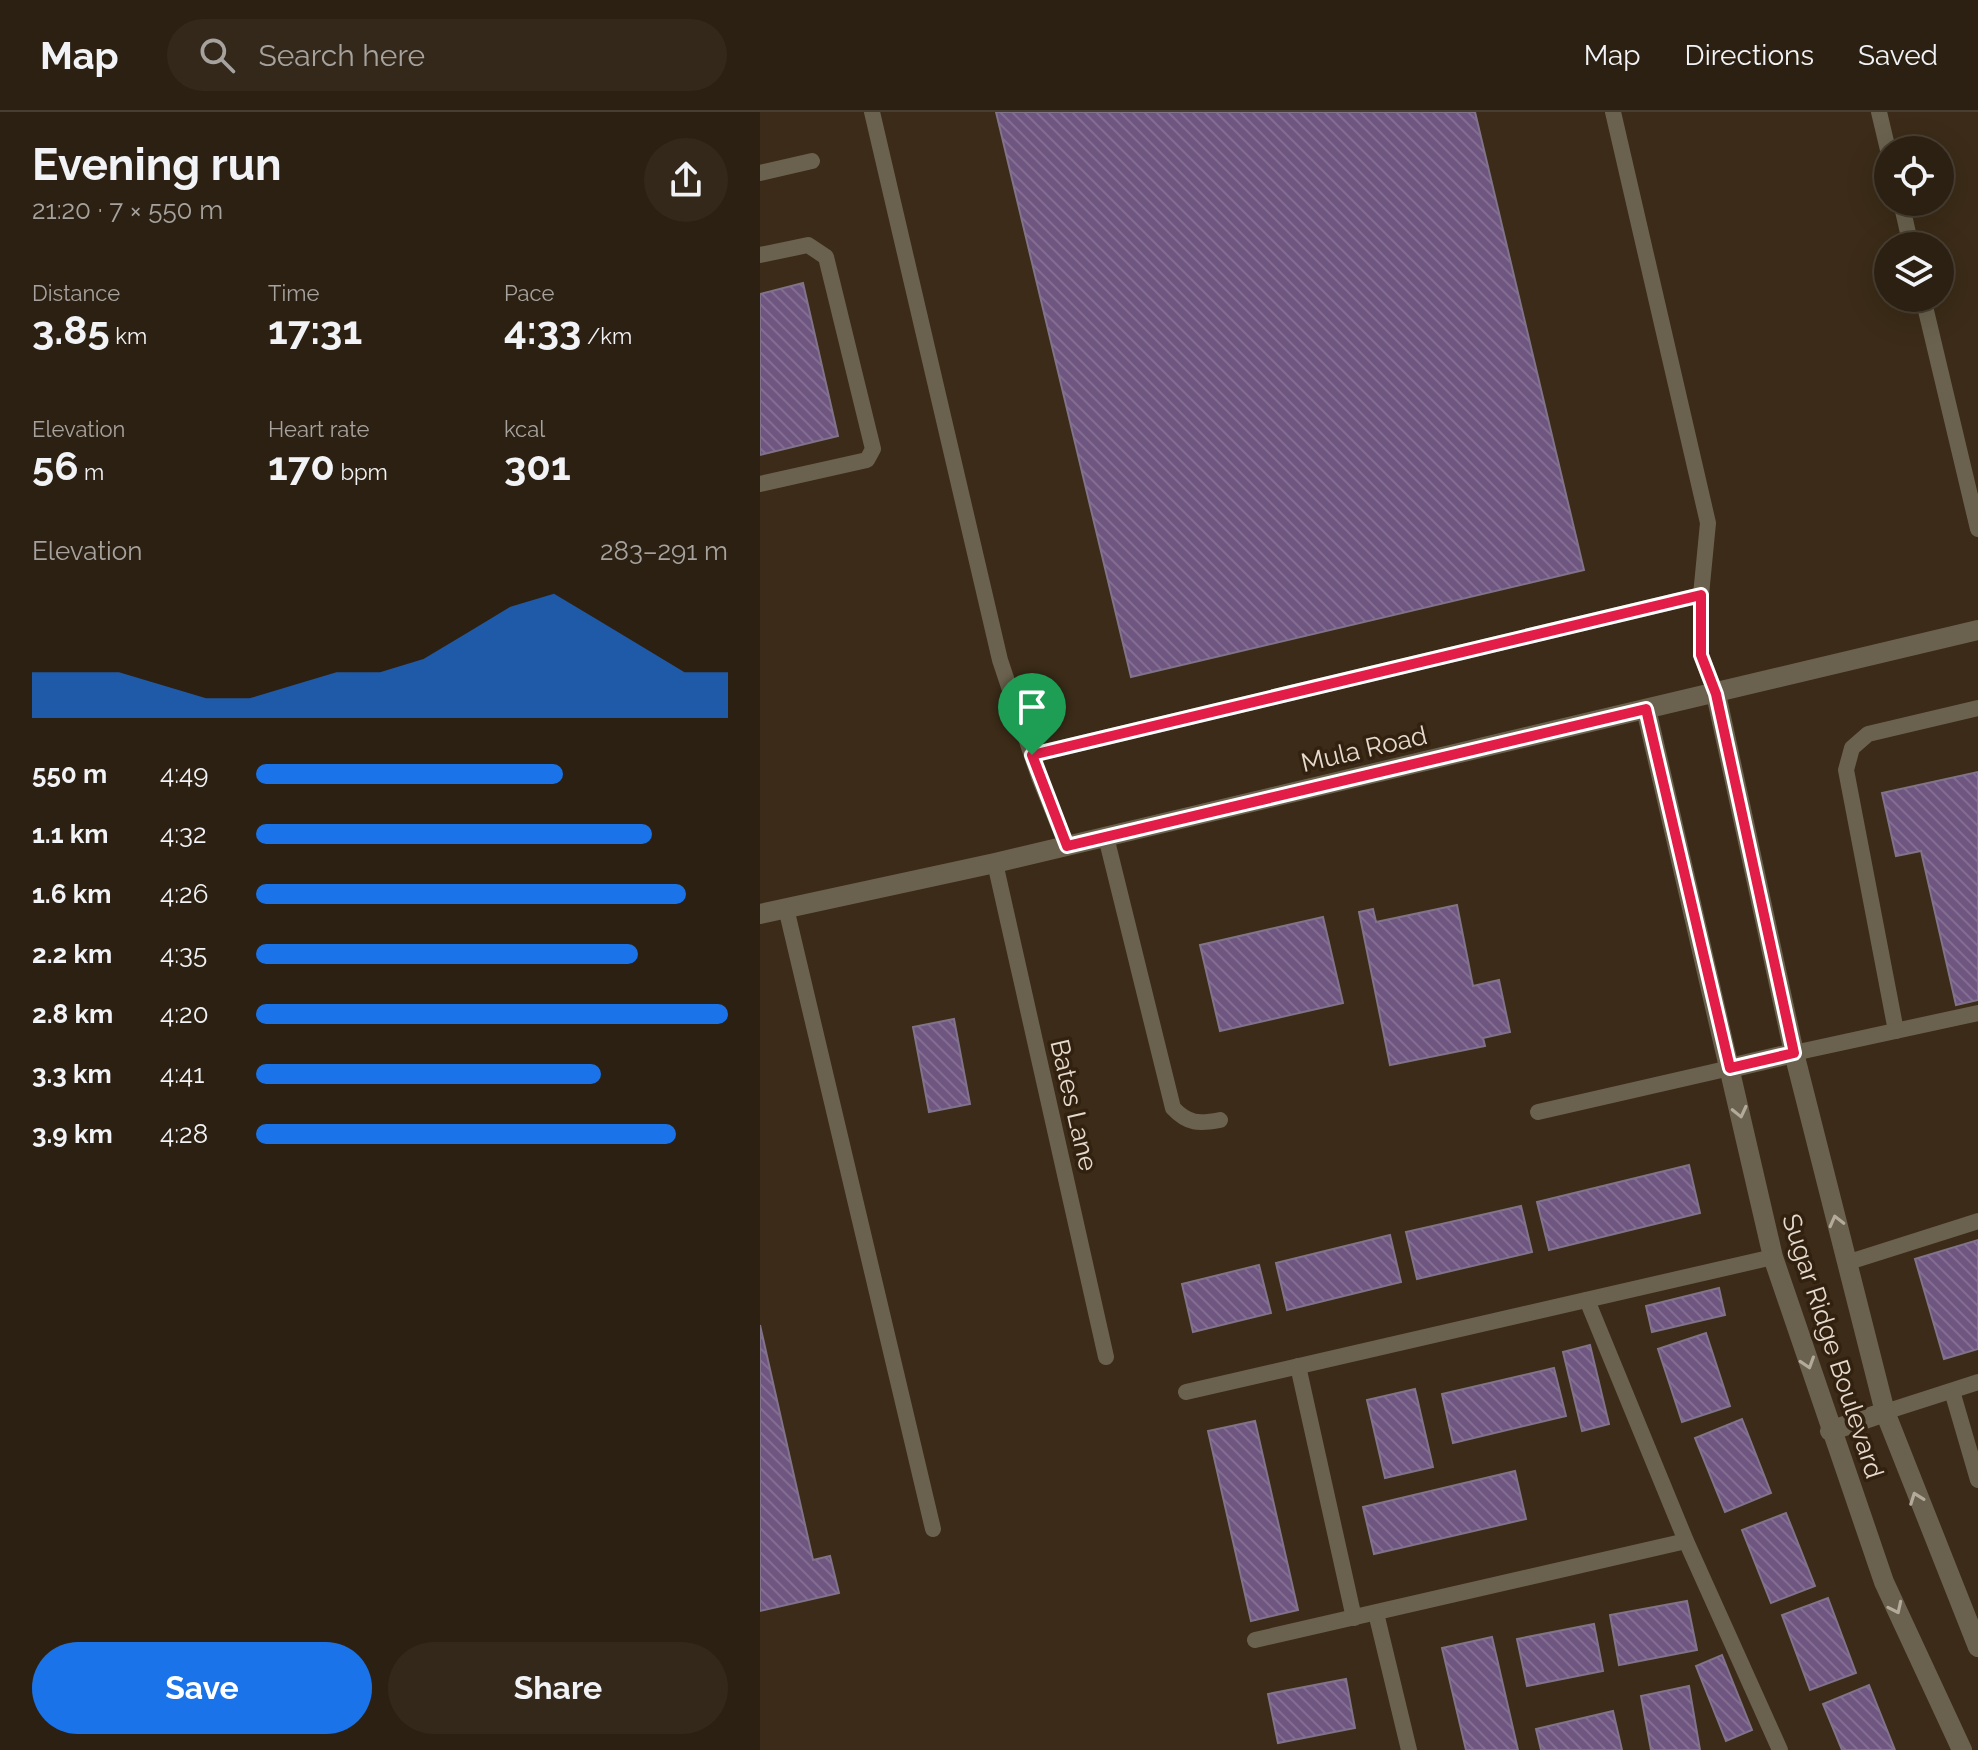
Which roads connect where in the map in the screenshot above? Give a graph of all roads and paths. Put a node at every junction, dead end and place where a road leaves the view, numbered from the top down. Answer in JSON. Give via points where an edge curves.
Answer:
{"nodes":[{"id":1,"x":872,"y":112,"type":"edge"},
{"id":2,"x":1613,"y":112,"type":"edge"},
{"id":3,"x":1879,"y":112,"type":"edge"},
{"id":4,"x":1885,"y":136,"type":"edge"},
{"id":5,"x":812,"y":161,"type":"dead end"},
{"id":6,"x":760,"y":173,"type":"edge"},
{"id":7,"x":760,"y":255,"type":"edge"},
{"id":8,"x":1926,"y":312,"type":"edge"},
{"id":9,"x":760,"y":484,"type":"edge"},
{"id":10,"x":1975,"y":506,"type":"edge"},
{"id":11,"x":1978,"y":529,"type":"edge"},
{"id":12,"x":1701,"y":595,"type":"junction"},
{"id":13,"x":1978,"y":630,"type":"edge"},
{"id":14,"x":1716,"y":694,"type":"junction"},
{"id":15,"x":1978,"y":708,"type":"edge"},
{"id":16,"x":1646,"y":709,"type":"junction"},
{"id":17,"x":1032,"y":755,"type":"junction"},
{"id":18,"x":1106,"y":837,"type":"junction"},
{"id":19,"x":1067,"y":846,"type":"junction"},
{"id":20,"x":995,"y":863,"type":"junction"},
{"id":21,"x":786,"y":908,"type":"junction"},
{"id":22,"x":760,"y":914,"type":"edge"},
{"id":23,"x":1978,"y":1013,"type":"edge"},
{"id":24,"x":1896,"y":1031,"type":"junction"},
{"id":25,"x":1794,"y":1053,"type":"junction"},
{"id":26,"x":1730,"y":1068,"type":"junction"},
{"id":27,"x":1538,"y":1112,"type":"dead end"},
{"id":28,"x":1220,"y":1120,"type":"dead end"},
{"id":29,"x":1978,"y":1221,"type":"edge"},
{"id":30,"x":1773,"y":1257,"type":"junction"},
{"id":31,"x":1846,"y":1263,"type":"junction"},
{"id":32,"x":1587,"y":1300,"type":"junction"},
{"id":33,"x":1106,"y":1357,"type":"dead end"},
{"id":34,"x":1298,"y":1366,"type":"junction"},
{"id":35,"x":1978,"y":1382,"type":"edge"},
{"id":36,"x":1952,"y":1391,"type":"junction"},
{"id":37,"x":1186,"y":1392,"type":"dead end"},
{"id":38,"x":1885,"y":1412,"type":"junction"},
{"id":39,"x":1830,"y":1431,"type":"junction"},
{"id":40,"x":1978,"y":1480,"type":"edge"},
{"id":41,"x":933,"y":1529,"type":"dead end"},
{"id":42,"x":1686,"y":1541,"type":"junction"},
{"id":43,"x":1970,"y":1605,"type":"edge"},
{"id":44,"x":1376,"y":1613,"type":"junction"},
{"id":45,"x":1354,"y":1618,"type":"junction"},
{"id":46,"x":1255,"y":1640,"type":"dead end"},
{"id":47,"x":1978,"y":1647,"type":"edge"},
{"id":48,"x":1409,"y":1750,"type":"edge"},
{"id":49,"x":1780,"y":1750,"type":"edge"},
{"id":50,"x":1962,"y":1750,"type":"edge"}],
"edges":[{"from":1,"to":17,"type":"lane","via":[[1000,660]]},
{"from":2,"to":12,"type":"lane","via":[[1708,523]]},
{"from":3,"to":4,"type":"lane"},
{"from":5,"to":6,"type":"lane"},
{"from":7,"to":9,"type":"lane","via":[[808,245],[826,257],[873,449],[867,460]]},
{"from":8,"to":10,"type":"lane"},
{"from":10,"to":11,"type":"lane"},
{"from":12,"to":14,"type":"lane","via":[[1701,655]]},
{"from":12,"to":17,"type":"lane"},
{"from":13,"to":14,"type":"street","name":"Mula Road"},
{"from":14,"to":16,"type":"street","name":"Mula Road"},
{"from":14,"to":25,"type":"street","name":"Sugar Ridge Boulevard"},
{"from":15,"to":24,"type":"lane","via":[[1868,734],[1852,748],[1846,770]]},
{"from":16,"to":18,"type":"street","name":"Mula Road"},
{"from":16,"to":26,"type":"street","name":"Sugar Ridge Boulevard"},
{"from":17,"to":19,"type":"lane"},
{"from":18,"to":19,"type":"street","name":"Mula Road"},
{"from":18,"to":28,"type":"lane","via":[[1173,1108],[1185,1120]]},
{"from":19,"to":20,"type":"street","name":"Mula Road"},
{"from":20,"to":21,"type":"street","name":"Mula Road"},
{"from":20,"to":33,"type":"lane","name":"Bates Lane"},
{"from":21,"to":22,"type":"street","name":"Mula Road"},
{"from":21,"to":41,"type":"lane"},
{"from":23,"to":24,"type":"lane"},
{"from":24,"to":25,"type":"lane"},
{"from":25,"to":26,"type":"street"},
{"from":31,"to":25,"type":"street","name":"Sugar Ridge Boulevard","one_way":true},
{"from":26,"to":27,"type":"lane"},
{"from":26,"to":30,"type":"street","name":"Sugar Ridge Boulevard","one_way":true},
{"from":29,"to":31,"type":"lane"},
{"from":30,"to":32,"type":"lane"},
{"from":30,"to":39,"type":"street","name":"Sugar Ridge Boulevard","one_way":true},
{"from":31,"to":38,"type":"street","name":"Sugar Ridge Boulevard"},
{"from":32,"to":34,"type":"lane"},
{"from":32,"to":42,"type":"lane"},
{"from":34,"to":37,"type":"lane"},
{"from":34,"to":45,"type":"lane"},
{"from":35,"to":36,"type":"lane"},
{"from":36,"to":38,"type":"lane"},
{"from":36,"to":40,"type":"lane"},
{"from":38,"to":39,"type":"street"},
{"from":43,"to":38,"type":"street","name":"Sugar Ridge Boulevard","one_way":true},
{"from":39,"to":50,"type":"street","name":"Sugar Ridge Boulevard","one_way":true,"via":[[1884,1582]]},
{"from":42,"to":44,"type":"lane"},
{"from":42,"to":49,"type":"lane"},
{"from":43,"to":47,"type":"street","name":"Sugar Ridge Boulevard"},
{"from":44,"to":45,"type":"lane"},
{"from":44,"to":48,"type":"lane"},
{"from":45,"to":46,"type":"lane"}]}
